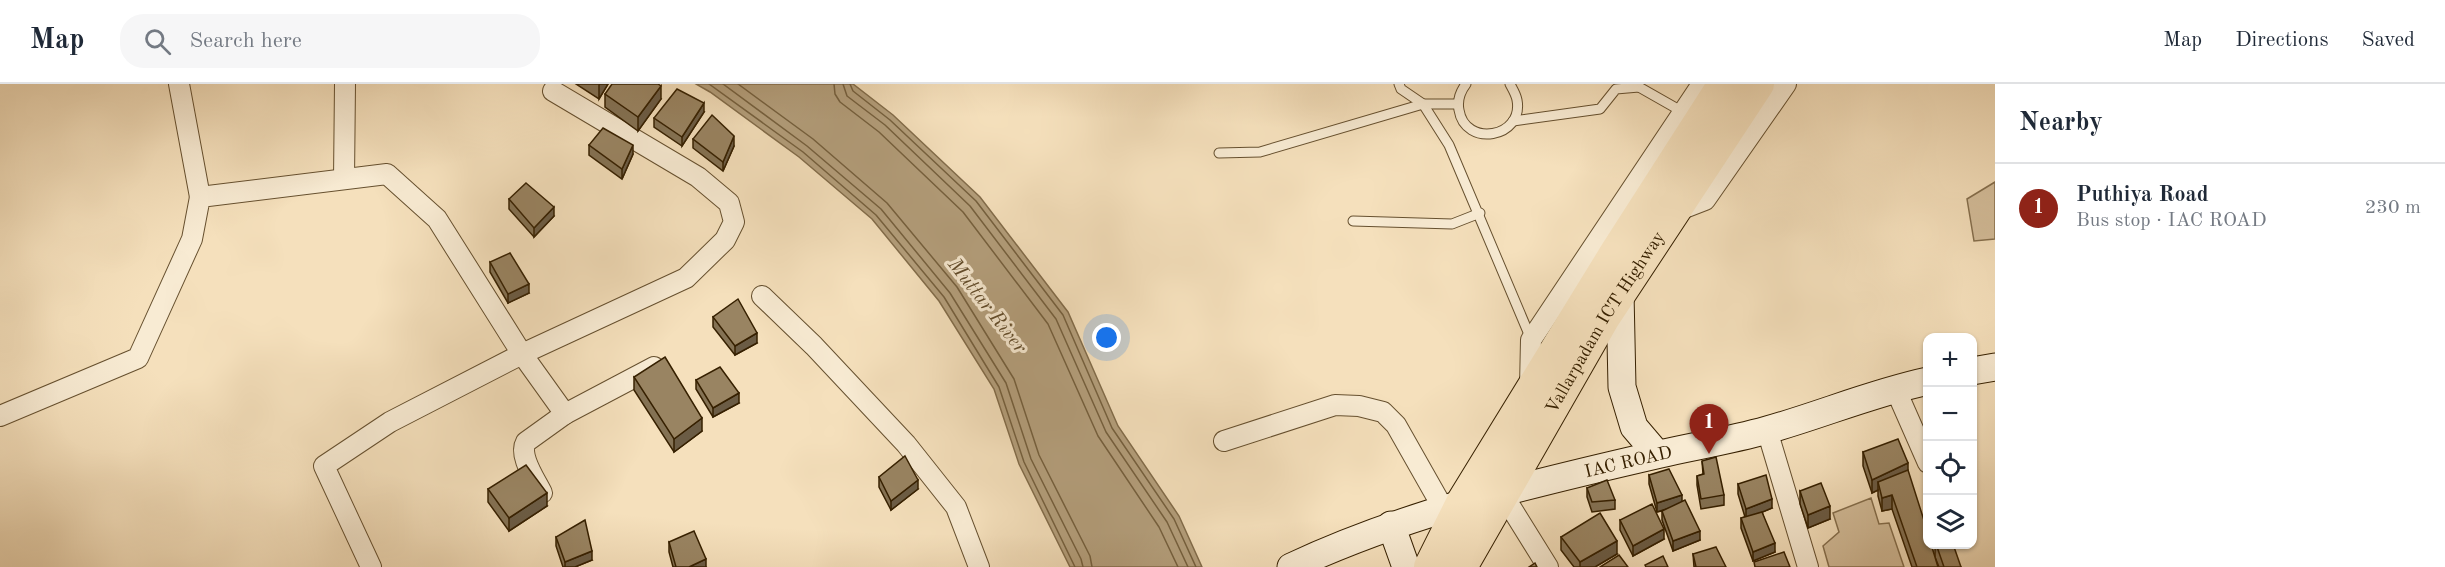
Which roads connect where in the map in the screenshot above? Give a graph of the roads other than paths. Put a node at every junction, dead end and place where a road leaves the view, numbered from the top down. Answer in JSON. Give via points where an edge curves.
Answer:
{"nodes":[{"id":1,"x":178,"y":84,"type":"edge"},
{"id":2,"x":345,"y":84,"type":"edge"},
{"id":3,"x":1399,"y":84,"type":"edge"},
{"id":4,"x":1466,"y":84,"type":"edge"},
{"id":5,"x":1510,"y":84,"type":"edge"},
{"id":6,"x":1702,"y":84,"type":"edge"},
{"id":7,"x":1724,"y":84,"type":"edge"},
{"id":8,"x":1758,"y":84,"type":"edge"},
{"id":9,"x":1786,"y":84,"type":"edge"},
{"id":10,"x":1614,"y":86,"type":"edge"},
{"id":11,"x":1639,"y":86,"type":"edge"},
{"id":12,"x":553,"y":91,"type":"dead end"},
{"id":13,"x":1423,"y":104,"type":"junction"},
{"id":14,"x":1458,"y":104,"type":"junction"},
{"id":15,"x":1683,"y":112,"type":"junction"},
{"id":16,"x":1513,"y":121,"type":"junction"},
{"id":17,"x":1219,"y":153,"type":"dead end"},
{"id":18,"x":344,"y":179,"type":"junction"},
{"id":19,"x":200,"y":197,"type":"junction"},
{"id":20,"x":1673,"y":212,"type":"junction"},
{"id":21,"x":1480,"y":213,"type":"junction"},
{"id":22,"x":1353,"y":221,"type":"dead end"},
{"id":23,"x":1620,"y":293,"type":"junction"},
{"id":24,"x":762,"y":296,"type":"dead end"},
{"id":25,"x":1531,"y":340,"type":"junction"},
{"id":26,"x":522,"y":354,"type":"junction"},
{"id":27,"x":654,"y":367,"type":"edge"},
{"id":28,"x":1995,"y":367,"type":"edge"},
{"id":29,"x":1977,"y":370,"type":"edge"},
{"id":30,"x":1923,"y":382,"type":"edge"},
{"id":31,"x":1895,"y":388,"type":"junction"},
{"id":32,"x":1530,"y":391,"type":"junction"},
{"id":33,"x":565,"y":414,"type":"junction"},
{"id":34,"x":0,"y":416,"type":"edge"},
{"id":35,"x":1767,"y":430,"type":"junction"},
{"id":36,"x":1224,"y":441,"type":"dead end"},
{"id":37,"x":1923,"y":452,"type":"edge"},
{"id":38,"x":1658,"y":454,"type":"junction"},
{"id":39,"x":542,"y":493,"type":"edge"},
{"id":40,"x":1502,"y":493,"type":"junction"},
{"id":41,"x":1453,"y":505,"type":"junction"},
{"id":42,"x":1391,"y":525,"type":"junction"},
{"id":43,"x":371,"y":567,"type":"edge"},
{"id":44,"x":979,"y":567,"type":"edge"},
{"id":45,"x":1291,"y":567,"type":"edge"},
{"id":46,"x":1406,"y":567,"type":"edge"},
{"id":47,"x":1430,"y":567,"type":"edge"},
{"id":48,"x":1461,"y":567,"type":"edge"},
{"id":49,"x":1548,"y":567,"type":"edge"},
{"id":50,"x":1808,"y":567,"type":"edge"}],
"edges":[{"from":1,"to":19,"type":"street"},
{"from":2,"to":18,"type":"street"},
{"from":3,"to":13,"type":"lane"},
{"from":4,"to":14,"type":"lane"},
{"from":5,"to":16,"type":"lane","via":[[1518,102]]},
{"from":6,"to":15,"type":"street"},
{"from":7,"to":32,"type":"highway","name":"Vallarpadam ICT Highway"},
{"from":8,"to":20,"type":"highway","name":"Vallarpadam ICT Highway"},
{"from":9,"to":20,"type":"street","via":[[1705,200]]},
{"from":10,"to":11,"type":"lane"},
{"from":10,"to":16,"type":"lane","via":[[1600,109]]},
{"from":11,"to":15,"type":"lane"},
{"from":12,"to":26,"type":"street","via":[[698,177],[729,203],[734,222],[725,240],[686,278]]},
{"from":13,"to":14,"type":"lane"},
{"from":13,"to":17,"type":"lane","via":[[1260,152]]},
{"from":13,"to":21,"type":"lane","via":[[1449,145]]},
{"from":14,"to":16,"type":"lane","via":[[1464,123],[1479,134],[1498,133]]},
{"from":15,"to":25,"type":"street"},
{"from":18,"to":19,"type":"street"},
{"from":18,"to":26,"type":"street","via":[[387,174],[437,219]]},
{"from":19,"to":34,"type":"street","via":[[192,239],[138,358]]},
{"from":20,"to":23,"type":"highway","name":"Vallarpadam ICT Highway"},
{"from":21,"to":22,"type":"lane","via":[[1452,224]]},
{"from":21,"to":25,"type":"lane"},
{"from":23,"to":38,"type":"main road","via":[[1622,387],[1634,427]]},
{"from":23,"to":40,"type":"highway","name":"Vallarpadam ICT Highway"},
{"from":24,"to":44,"type":"street","via":[[906,444],[956,507]]},
{"from":25,"to":32,"type":"street"},
{"from":26,"to":33,"type":"street"},
{"from":26,"to":43,"type":"street","via":[[390,422],[324,466]]},
{"from":27,"to":33,"type":"street"},
{"from":28,"to":29,"type":"main road"},
{"from":30,"to":31,"type":"main road","name":"IAC ROAD"},
{"from":31,"to":35,"type":"main road","name":"IAC ROAD"},
{"from":31,"to":37,"type":"street"},
{"from":32,"to":41,"type":"highway","name":"Vallarpadam ICT Highway"},
{"from":33,"to":39,"type":"street","via":[[533,435],[524,447]]},
{"from":35,"to":38,"type":"main road","name":"IAC ROAD"},
{"from":35,"to":50,"type":"street"},
{"from":36,"to":41,"type":"street","via":[[1335,405],[1383,412]]},
{"from":38,"to":40,"type":"main road","name":"IAC ROAD"},
{"from":40,"to":41,"type":"main road","name":"IAC ROAD"},
{"from":40,"to":48,"type":"highway","name":"Vallarpadam ICT Highway"},
{"from":40,"to":49,"type":"street"},
{"from":41,"to":42,"type":"main road","name":"IAC ROAD"},
{"from":41,"to":47,"type":"highway","name":"Vallarpadam ICT Highway"},
{"from":42,"to":45,"type":"main road","name":"IAC ROAD"},
{"from":42,"to":46,"type":"main road"}]}
